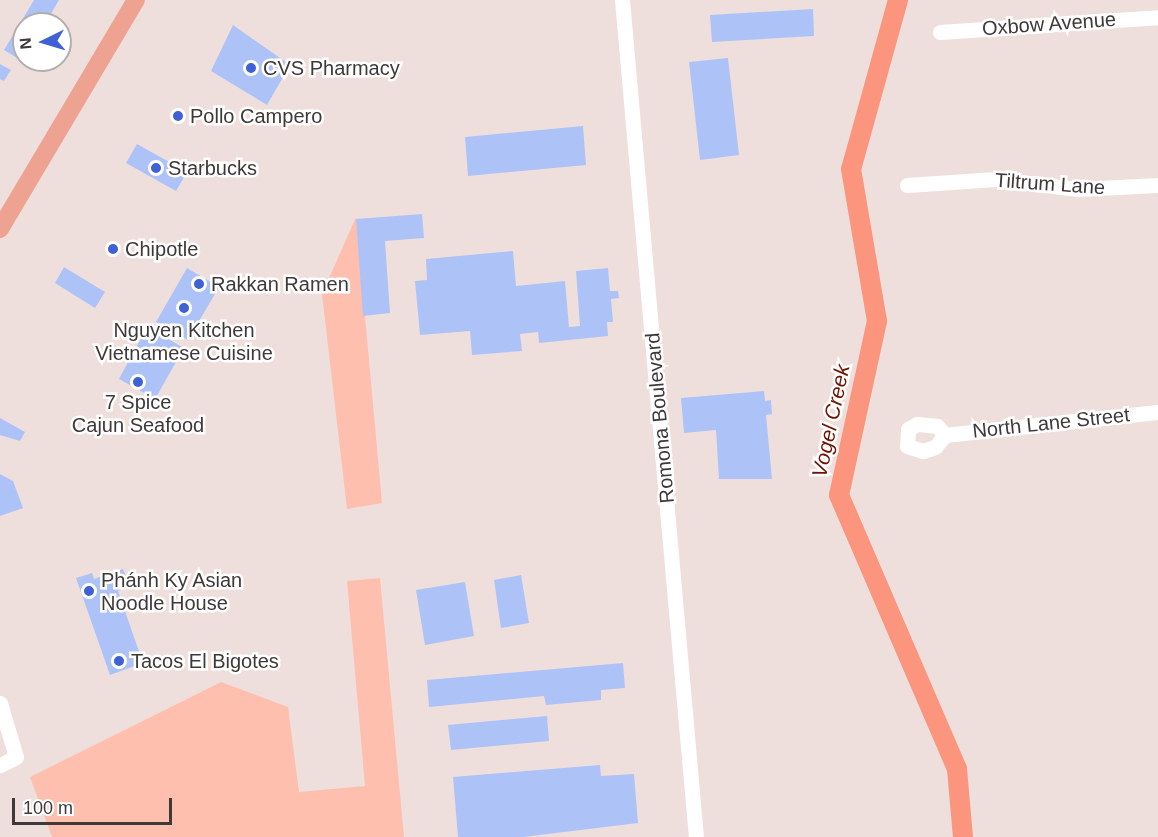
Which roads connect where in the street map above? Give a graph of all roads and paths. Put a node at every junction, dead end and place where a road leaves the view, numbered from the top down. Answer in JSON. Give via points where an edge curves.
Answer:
{"nodes":[{"id":1,"x":136,"y":0,"type":"edge"},
{"id":2,"x":622,"y":0,"type":"edge"},
{"id":3,"x":1158,"y":17,"type":"edge"},
{"id":4,"x":940,"y":32,"type":"dead end"},
{"id":5,"x":1158,"y":185,"type":"edge"},
{"id":6,"x":907,"y":186,"type":"dead end"},
{"id":7,"x":0,"y":229,"type":"edge"},
{"id":8,"x":1158,"y":412,"type":"edge"},
{"id":9,"x":945,"y":435,"type":"dead end"},
{"id":10,"x":0,"y":703,"type":"edge"},
{"id":11,"x":0,"y":765,"type":"edge"},
{"id":12,"x":696,"y":837,"type":"edge"}],
"edges":[{"from":1,"to":7,"type":"main road"},
{"from":2,"to":12,"type":"street","name":"Romona Boulevard"},
{"from":3,"to":4,"type":"street","name":"Oxbow Avenue"},
{"from":5,"to":6,"type":"street","name":"Tiltrum Lane","via":[[1078,189],[996,179]]},
{"from":8,"to":9,"type":"street","name":"North Lane Street"},
{"from":10,"to":11,"type":"street","via":[[16,757]]}]}
